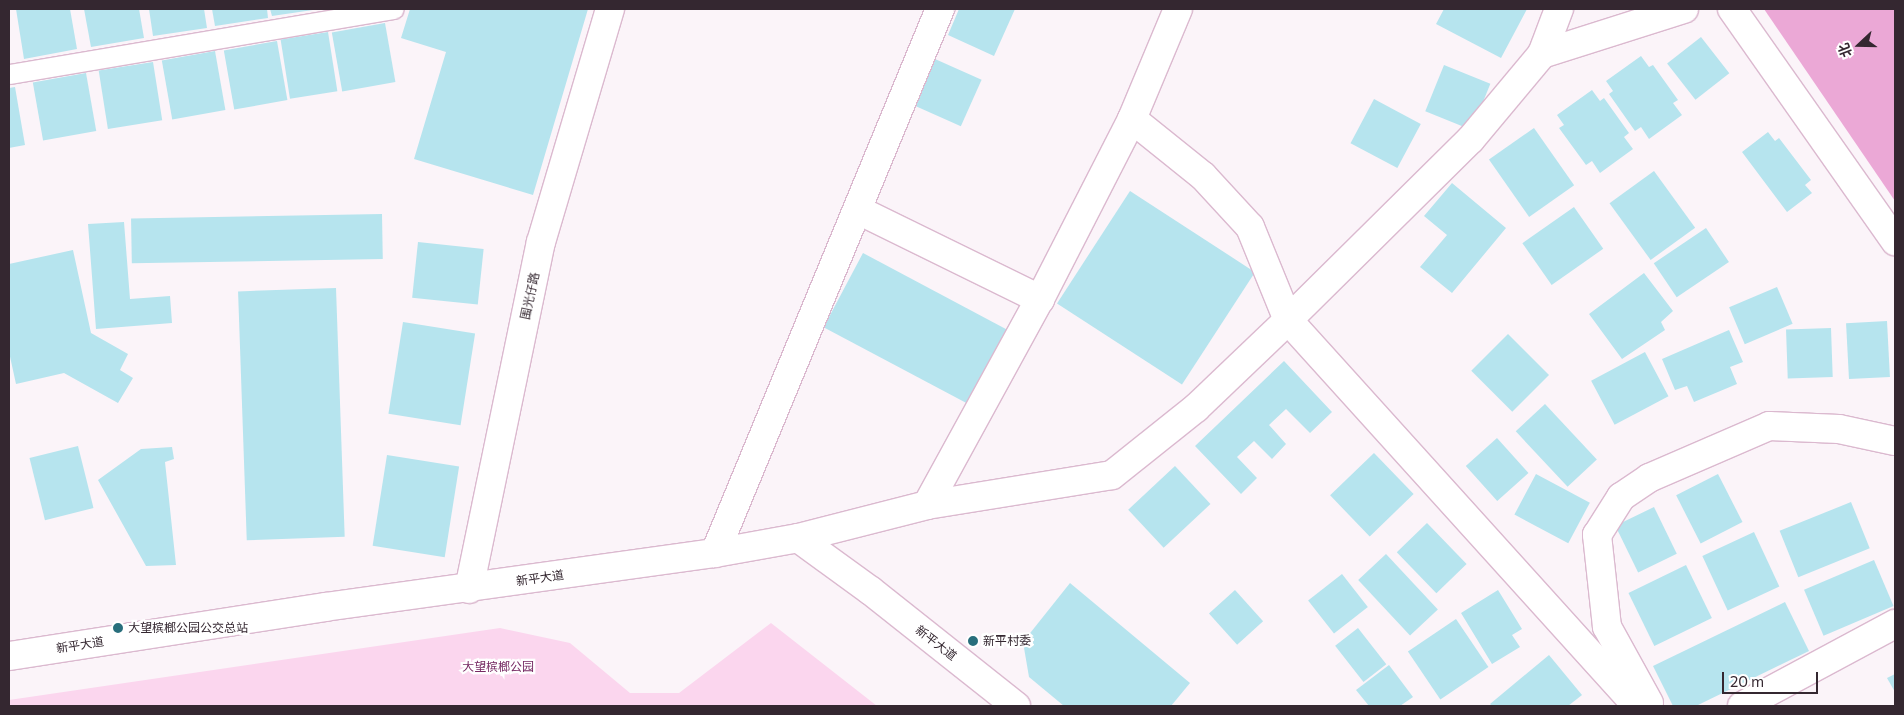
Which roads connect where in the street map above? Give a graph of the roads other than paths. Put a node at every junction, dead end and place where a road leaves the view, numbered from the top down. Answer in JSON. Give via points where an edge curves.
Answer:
{"nodes":[{"id":1,"x":394,"y":9,"type":"edge"},
{"id":2,"x":610,"y":9,"type":"edge"},
{"id":3,"x":940,"y":9,"type":"edge"},
{"id":4,"x":1178,"y":9,"type":"edge"},
{"id":5,"x":1558,"y":9,"type":"edge"},
{"id":6,"x":1684,"y":9,"type":"edge"},
{"id":7,"x":1732,"y":9,"type":"edge"},
{"id":8,"x":1542,"y":54,"type":"junction"},
{"id":9,"x":9,"y":74,"type":"edge"},
{"id":10,"x":1132,"y":119,"type":"junction"},
{"id":11,"x":858,"y":210,"type":"junction"},
{"id":12,"x":1895,"y":241,"type":"edge"},
{"id":13,"x":1040,"y":300,"type":"junction"},
{"id":14,"x":1288,"y":320,"type":"junction"},
{"id":15,"x":1895,"y":440,"type":"edge"},
{"id":16,"x":927,"y":505,"type":"junction"},
{"id":17,"x":798,"y":538,"type":"junction"},
{"id":18,"x":715,"y":553,"type":"junction"},
{"id":19,"x":469,"y":588,"type":"junction"},
{"id":20,"x":1895,"y":624,"type":"edge"},
{"id":21,"x":9,"y":656,"type":"edge"},
{"id":22,"x":1016,"y":706,"type":"edge"},
{"id":23,"x":1638,"y":706,"type":"edge"},
{"id":24,"x":1651,"y":706,"type":"edge"},
{"id":25,"x":1742,"y":706,"type":"edge"}],
"edges":[{"from":1,"to":9,"type":"lane"},
{"from":2,"to":19,"type":"street","name":"围光仔路","via":[[541,242]]},
{"from":3,"to":11,"type":"street"},
{"from":4,"to":10,"type":"street"},
{"from":5,"to":8,"type":"street"},
{"from":6,"to":8,"type":"street"},
{"from":7,"to":12,"type":"street"},
{"from":8,"to":14,"type":"street","via":[[1471,139]]},
{"from":10,"to":13,"type":"street"},
{"from":10,"to":14,"type":"street","via":[[1203,176],[1250,227]]},
{"from":11,"to":13,"type":"street"},
{"from":11,"to":18,"type":"street"},
{"from":13,"to":16,"type":"street"},
{"from":14,"to":16,"type":"street","via":[[1196,408],[1112,474]]},
{"from":14,"to":23,"type":"street"},
{"from":15,"to":24,"type":"street","via":[[1839,429],[1769,426],[1649,478],[1621,497],[1597,535],[1608,627]]},
{"from":16,"to":17,"type":"street"},
{"from":17,"to":18,"type":"street","name":"新平大道"},
{"from":17,"to":22,"type":"street","name":"新平大道","via":[[871,591]]},
{"from":18,"to":19,"type":"street","name":"新平大道"},
{"from":19,"to":21,"type":"street","name":"新平大道"},
{"from":20,"to":25,"type":"street"}]}
